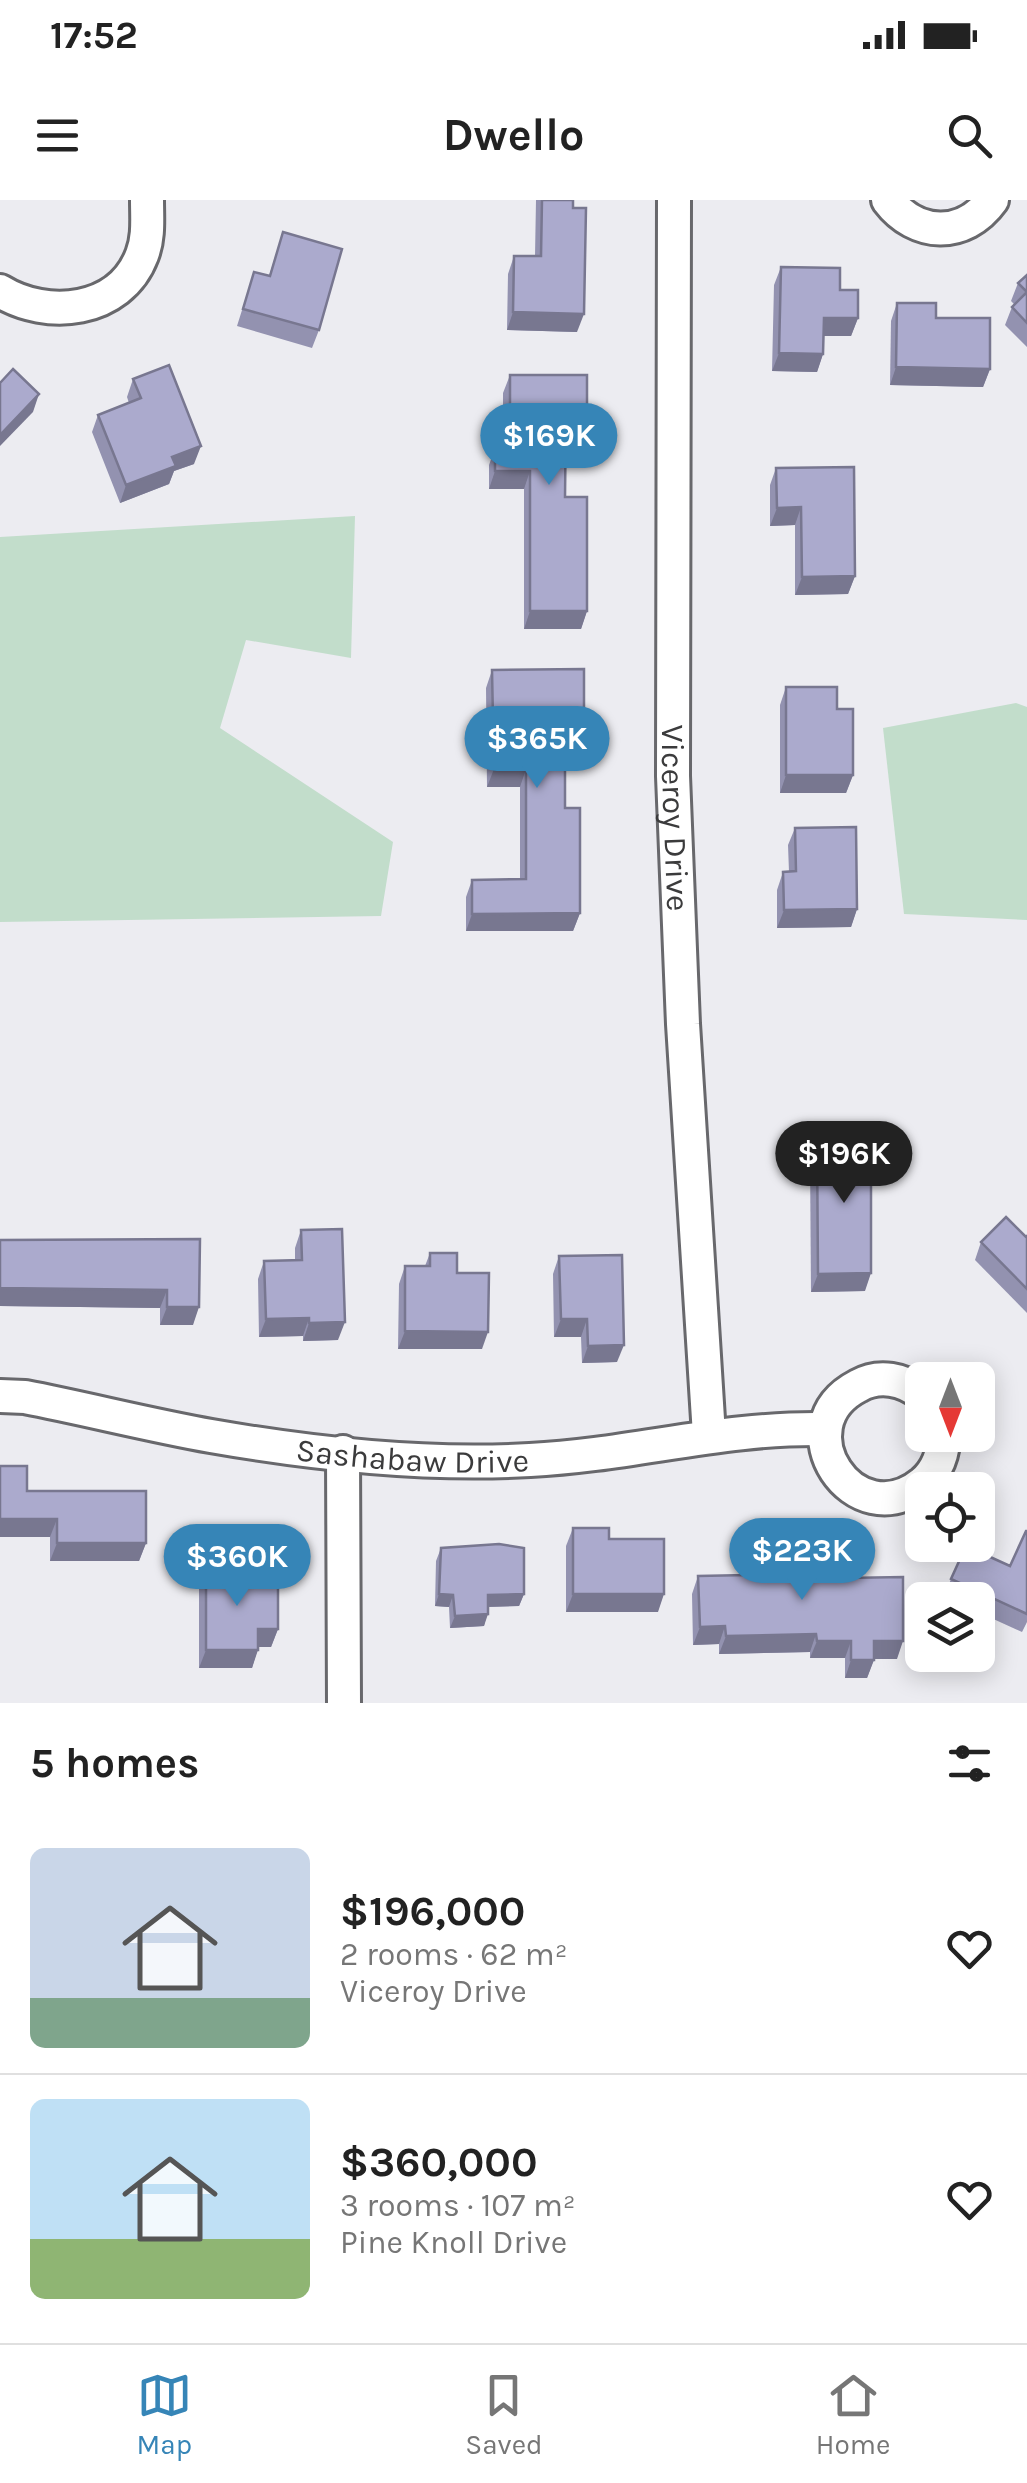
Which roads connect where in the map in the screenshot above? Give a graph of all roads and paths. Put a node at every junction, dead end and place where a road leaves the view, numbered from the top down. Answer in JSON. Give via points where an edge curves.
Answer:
{"nodes":[{"id":1,"x":147,"y":200,"type":"edge"},
{"id":2,"x":674,"y":200,"type":"edge"},
{"id":3,"x":888,"y":200,"type":"edge"},
{"id":4,"x":992,"y":200,"type":"edge"},
{"id":5,"x":0,"y":290,"type":"edge"},
{"id":6,"x":905,"y":1383,"type":"edge"},
{"id":7,"x":0,"y":1396,"type":"edge"},
{"id":8,"x":825,"y":1429,"type":"junction"},
{"id":9,"x":708,"y":1435,"type":"junction"},
{"id":10,"x":342,"y":1452,"type":"junction"},
{"id":11,"x":940,"y":1452,"type":"edge"},
{"id":12,"x":344,"y":1703,"type":"edge"}],
"edges":[{"from":1,"to":5,"type":"street","via":[[144,250],[115,292],[58,308],[34,306]]},
{"from":2,"to":9,"type":"street","name":"Viceroy Drive","via":[[673,776]]},
{"from":3,"to":4,"type":"street","via":[[912,222],[942,230],[973,220]]},
{"from":6,"to":8,"type":"street","via":[[861,1384],[844,1394]]},
{"from":7,"to":10,"type":"street","name":"Sashabaw Drive","via":[[212,1436]]},
{"from":8,"to":9,"type":"street","name":"Sashabaw Drive"},
{"from":8,"to":11,"type":"street","via":[[831,1466],[843,1482],[877,1498],[914,1490],[929,1478]]},
{"from":9,"to":10,"type":"street","name":"Sashabaw Drive","via":[[626,1452],[528,1460]]},
{"from":10,"to":12,"type":"street"}]}
